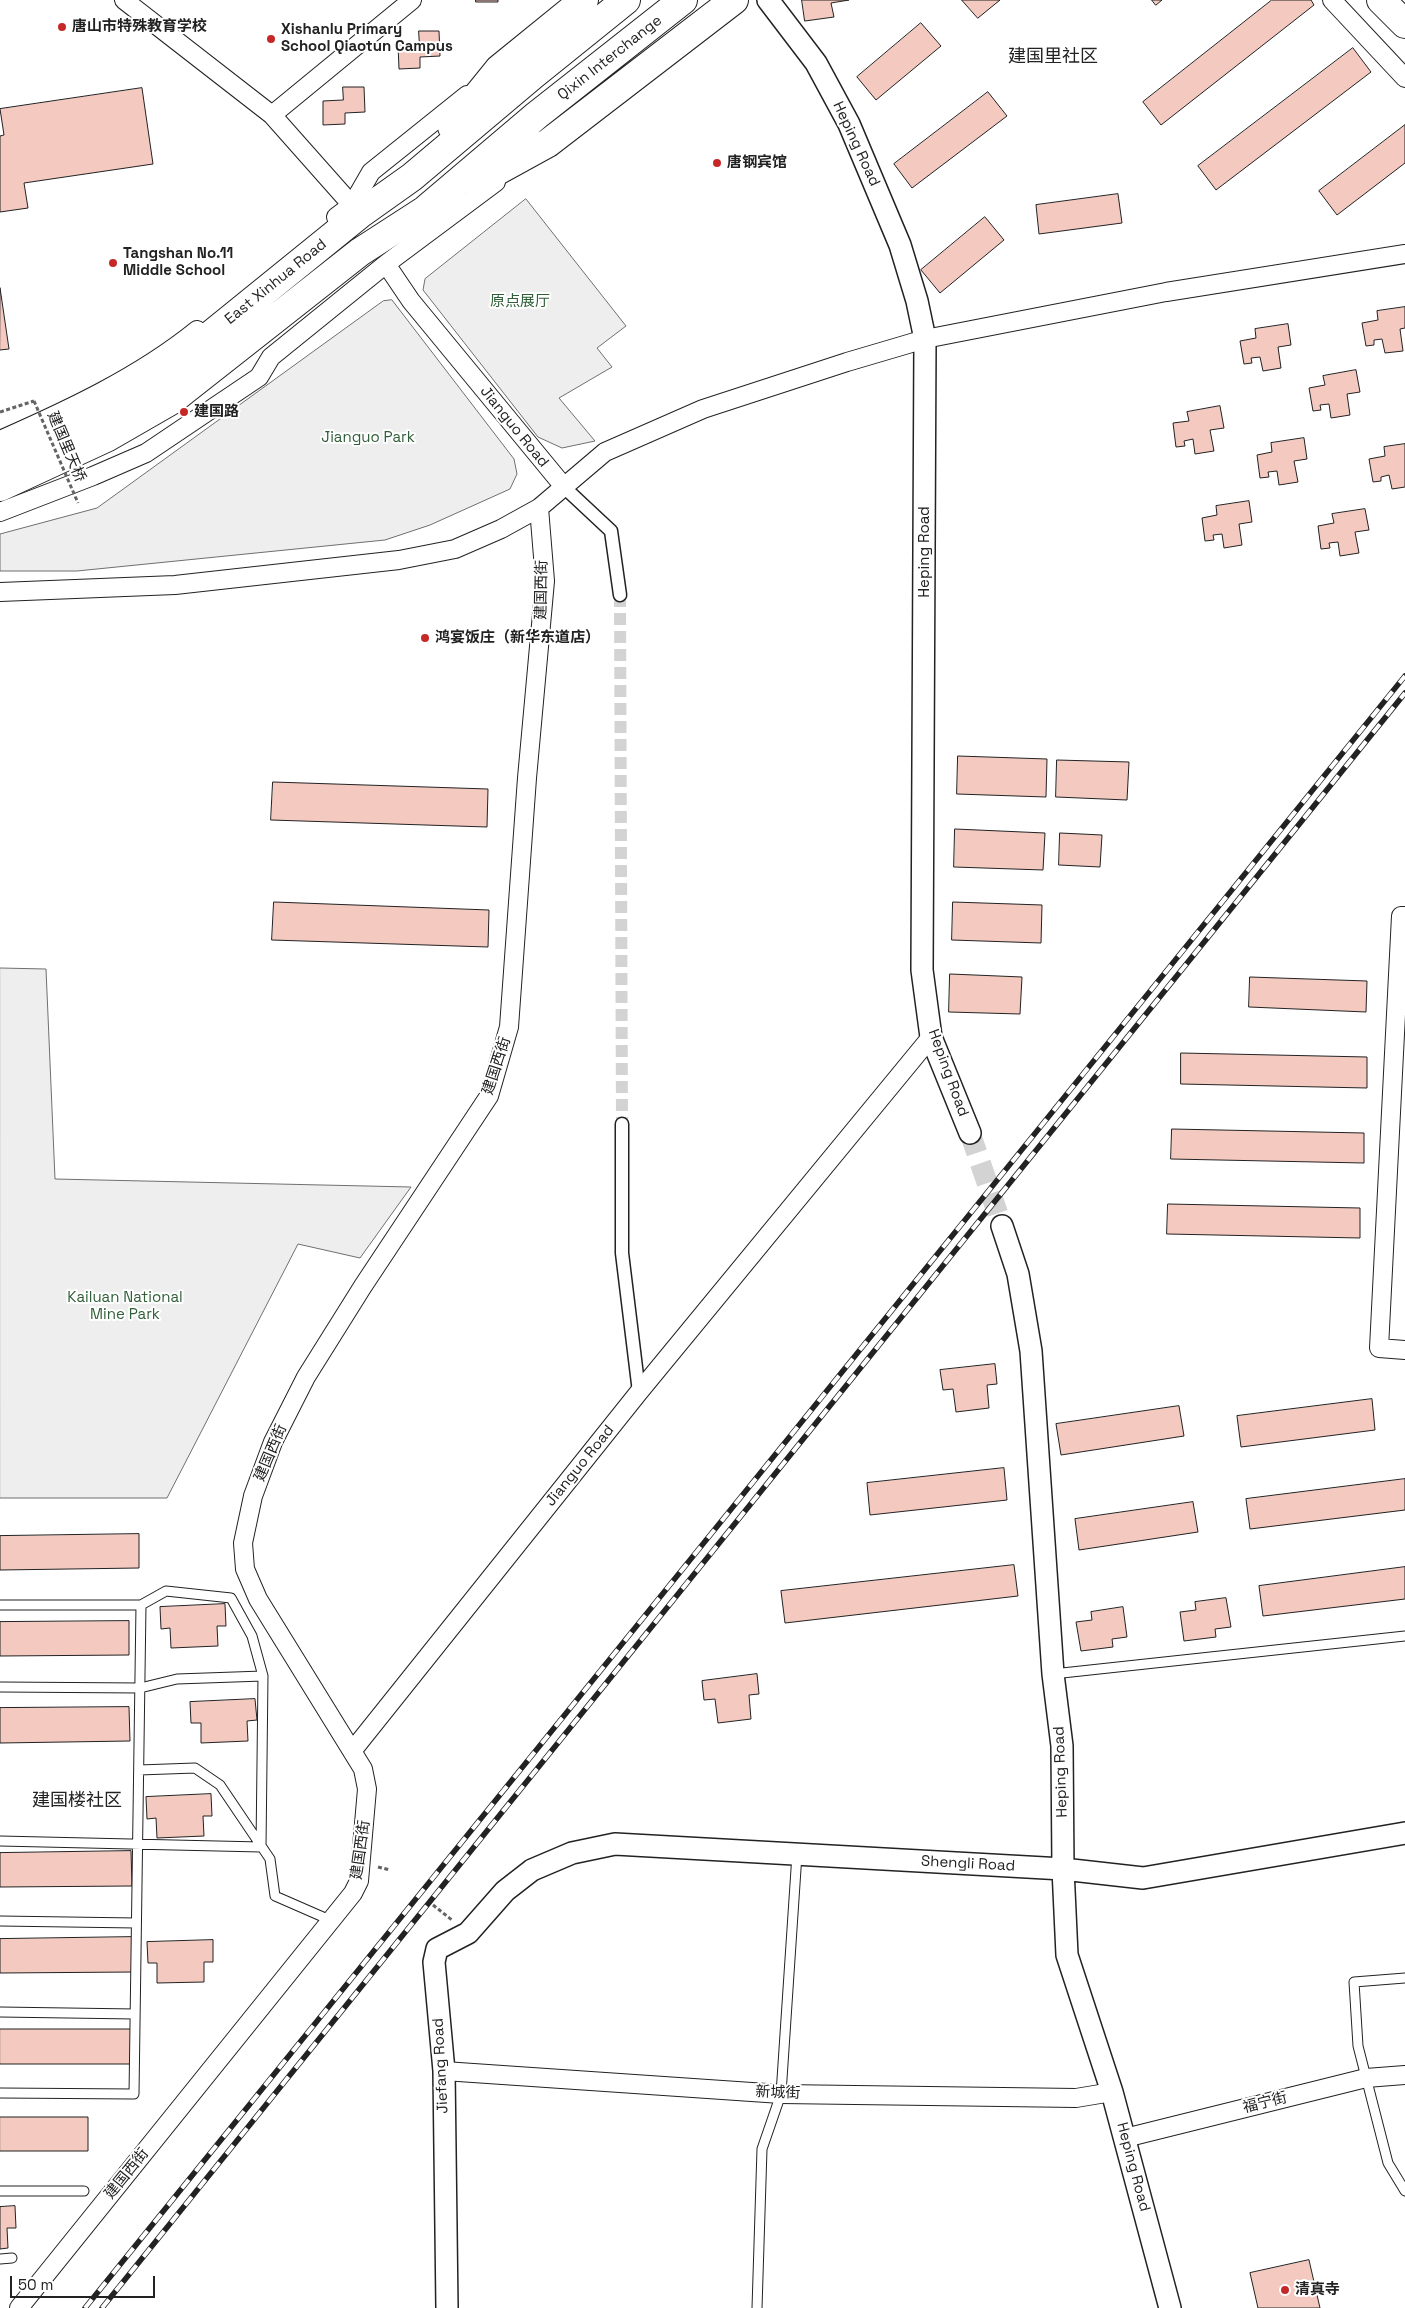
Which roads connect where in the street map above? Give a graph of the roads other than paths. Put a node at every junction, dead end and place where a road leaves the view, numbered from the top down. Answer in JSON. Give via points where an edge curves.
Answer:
{"nodes":[{"id":1,"x":124,"y":0,"type":"edge"},
{"id":2,"x":412,"y":0,"type":"edge"},
{"id":3,"x":584,"y":0,"type":"edge"},
{"id":4,"x":626,"y":0,"type":"edge"},
{"id":5,"x":683,"y":0,"type":"edge"},
{"id":6,"x":734,"y":0,"type":"edge"},
{"id":7,"x":768,"y":0,"type":"edge"},
{"id":8,"x":1332,"y":0,"type":"edge"},
{"id":9,"x":1367,"y":0,"type":"edge"},
{"id":10,"x":1381,"y":0,"type":"edge"},
{"id":11,"x":1405,"y":24,"type":"edge"},
{"id":12,"x":1405,"y":38,"type":"edge"},
{"id":13,"x":499,"y":69,"type":"junction"},
{"id":14,"x":1405,"y":78,"type":"edge"},
{"id":15,"x":272,"y":115,"type":"junction"},
{"id":16,"x":537,"y":115,"type":"joint"},
{"id":17,"x":548,"y":143,"type":"junction"},
{"id":18,"x":412,"y":177,"type":"junction"},
{"id":19,"x":356,"y":209,"type":"junction"},
{"id":20,"x":425,"y":210,"type":"junction"},
{"id":21,"x":1405,"y":254,"type":"edge"},
{"id":22,"x":386,"y":264,"type":"junction"},
{"id":23,"x":925,"y":339,"type":"junction"},
{"id":24,"x":0,"y":440,"type":"edge"},
{"id":25,"x":0,"y":459,"type":"edge"},
{"id":26,"x":0,"y":487,"type":"edge"},
{"id":27,"x":564,"y":488,"type":"junction"},
{"id":28,"x":539,"y":508,"type":"junction"},
{"id":29,"x":0,"y":512,"type":"edge"},
{"id":30,"x":0,"y":592,"type":"edge"},
{"id":31,"x":620,"y":595,"type":"tunnel mouth"},
{"id":32,"x":1403,"y":916,"type":"edge"},
{"id":33,"x":931,"y":1037,"type":"junction"},
{"id":34,"x":622,"y":1124,"type":"tunnel mouth"},
{"id":35,"x":970,"y":1133,"type":"tunnel mouth"},
{"id":36,"x":1002,"y":1226,"type":"tunnel mouth"},
{"id":37,"x":1405,"y":1350,"type":"edge"},
{"id":38,"x":639,"y":1392,"type":"junction"},
{"id":39,"x":0,"y":1605,"type":"edge"},
{"id":40,"x":141,"y":1605,"type":"junction"},
{"id":41,"x":1405,"y":1636,"type":"edge"},
{"id":42,"x":1053,"y":1674,"type":"junction"},
{"id":43,"x":263,"y":1676,"type":"junction"},
{"id":44,"x":0,"y":1687,"type":"edge"},
{"id":45,"x":140,"y":1688,"type":"junction"},
{"id":46,"x":352,"y":1750,"type":"junction"},
{"id":47,"x":138,"y":1770,"type":"junction"},
{"id":48,"x":1405,"y":1833,"type":"edge"},
{"id":49,"x":0,"y":1842,"type":"edge"},
{"id":50,"x":137,"y":1844,"type":"junction"},
{"id":51,"x":261,"y":1847,"type":"junction"},
{"id":52,"x":797,"y":1854,"type":"junction"},
{"id":53,"x":1063,"y":1869,"type":"junction"},
{"id":54,"x":532,"y":1870,"type":"joint"},
{"id":55,"x":330,"y":1920,"type":"junction"},
{"id":56,"x":0,"y":1921,"type":"edge"},
{"id":57,"x":136,"y":1923,"type":"junction"},
{"id":58,"x":1405,"y":1978,"type":"edge"},
{"id":59,"x":0,"y":2012,"type":"edge"},
{"id":60,"x":135,"y":2014,"type":"junction"},
{"id":61,"x":444,"y":2072,"type":"junction"},
{"id":62,"x":1405,"y":2075,"type":"edge"},
{"id":63,"x":1366,"y":2078,"type":"junction"},
{"id":64,"x":1112,"y":2092,"type":"junction"},
{"id":65,"x":0,"y":2093,"type":"edge"},
{"id":66,"x":781,"y":2094,"type":"junction"},
{"id":67,"x":1125,"y":2138,"type":"junction"},
{"id":68,"x":0,"y":2191,"type":"edge"},
{"id":69,"x":84,"y":2191,"type":"dead end"},
{"id":70,"x":1405,"y":2191,"type":"edge"},
{"id":71,"x":12,"y":2258,"type":"dead end"},
{"id":72,"x":0,"y":2259,"type":"edge"},
{"id":73,"x":19,"y":2308,"type":"edge"},
{"id":74,"x":447,"y":2308,"type":"edge"},
{"id":75,"x":757,"y":2308,"type":"edge"},
{"id":76,"x":1170,"y":2308,"type":"edge"}],
"edges":[{"from":1,"to":15,"type":"street"},
{"from":2,"to":15,"type":"street"},
{"from":3,"to":13,"type":"main road"},
{"from":4,"to":18,"type":"main road","name":"East Xinhua Road"},
{"from":5,"to":16,"type":"main road","name":"Qixin Interchange"},
{"from":6,"to":17,"type":"main road"},
{"from":7,"to":23,"type":"street","name":"Heping Road","via":[[816,63],[849,124],[900,245]]},
{"from":8,"to":14,"type":"street"},
{"from":9,"to":12,"type":"street"},
{"from":10,"to":11,"type":"main road"},
{"from":13,"to":18,"type":"main road"},
{"from":13,"to":19,"type":"street","via":[[371,172]]},
{"from":15,"to":19,"type":"street"},
{"from":16,"to":20,"type":"main road","name":"East Xinhua Road"},
{"from":17,"to":20,"type":"main road"},
{"from":17,"to":22,"type":"street"},
{"from":18,"to":19,"type":"main road","name":"East Xinhua Road"},
{"from":19,"to":24,"type":"street","via":[[151,362],[77,404]]},
{"from":19,"to":25,"type":"main road","name":"East Xinhua Road","via":[[160,376],[74,428]]},
{"from":20,"to":26,"type":"main road","name":"East Xinhua Road","via":[[360,252],[172,400],[106,438]]},
{"from":21,"to":23,"type":"street","via":[[1166,292]]},
{"from":22,"to":27,"type":"street","name":"Jianguo Road","via":[[411,301]]},
{"from":22,"to":29,"type":"street","via":[[271,357],[259,378],[146,452]]},
{"from":23,"to":27,"type":"street","via":[[703,409],[606,452]]},
{"from":23,"to":33,"type":"street","name":"Heping Road","via":[[922,970]]},
{"from":27,"to":28,"type":"street"},
{"from":27,"to":31,"type":"street","name":"Jianguo Road","via":[[611,531]]},
{"from":28,"to":30,"type":"street","via":[[455,549],[399,560],[176,585]]},
{"from":28,"to":46,"type":"street","name":"建国西街","via":[[545,581],[509,1027],[500,1061],[489,1096],[306,1377],[273,1442],[256,1487],[244,1543],[245,1569],[258,1599]]},
{"from":32,"to":37,"type":"street","via":[[1379,1348]]},
{"from":33,"to":35,"type":"street","name":"Heping Road"},
{"from":33,"to":38,"type":"street","name":"Jianguo Road"},
{"from":34,"to":38,"type":"street","via":[[622,1253]]},
{"from":36,"to":42,"type":"street","name":"Heping Road","via":[[1018,1274],[1031,1351]]},
{"from":38,"to":46,"type":"street","name":"Jianguo Road"},
{"from":39,"to":40,"type":"lane"},
{"from":40,"to":43,"type":"lane","via":[[166,1591],[231,1598],[252,1636]]},
{"from":40,"to":45,"type":"lane"},
{"from":41,"to":42,"type":"lane"},
{"from":42,"to":53,"type":"street","name":"Heping Road","via":[[1062,1746]]},
{"from":43,"to":45,"type":"lane","via":[[177,1679]]},
{"from":43,"to":51,"type":"lane"},
{"from":44,"to":45,"type":"lane"},
{"from":45,"to":47,"type":"lane"},
{"from":46,"to":55,"type":"street","name":"建国西街","via":[[363,1769],[367,1789],[362,1863],[353,1893]]},
{"from":47,"to":50,"type":"lane"},
{"from":47,"to":51,"type":"lane","via":[[195,1768],[220,1785]]},
{"from":48,"to":53,"type":"street","name":"Shengli Road","via":[[1143,1878]]},
{"from":49,"to":50,"type":"lane"},
{"from":50,"to":51,"type":"lane"},
{"from":50,"to":57,"type":"lane"},
{"from":51,"to":55,"type":"lane","via":[[270,1859],[275,1896]]},
{"from":52,"to":53,"type":"street","name":"Shengli Road"},
{"from":52,"to":54,"type":"street","name":"Shengli Road","via":[[615,1844],[572,1853]]},
{"from":52,"to":66,"type":"lane"},
{"from":53,"to":64,"type":"street","name":"Heping Road","via":[[1067,1956]]},
{"from":54,"to":61,"type":"street","name":"Jiefang Road","via":[[505,1891],[468,1933],[437,1949],[434,1962]]},
{"from":55,"to":73,"type":"street","name":"建国西街"},
{"from":56,"to":57,"type":"lane"},
{"from":57,"to":60,"type":"lane"},
{"from":58,"to":63,"type":"lane","via":[[1354,1982],[1358,2046]]},
{"from":59,"to":60,"type":"lane"},
{"from":60,"to":65,"type":"lane","via":[[134,2094]]},
{"from":61,"to":66,"type":"street","name":"新城街"},
{"from":61,"to":74,"type":"street","name":"Jiefang Road"},
{"from":62,"to":63,"type":"street","name":"福宁街"},
{"from":63,"to":67,"type":"street","name":"福宁街"},
{"from":63,"to":70,"type":"lane","via":[[1388,2163]]},
{"from":64,"to":66,"type":"street","name":"新城街","via":[[1076,2098]]},
{"from":64,"to":67,"type":"street","name":"Heping Road"},
{"from":66,"to":75,"type":"lane","via":[[762,2148]]},
{"from":67,"to":76,"type":"street","name":"Heping Road"},
{"from":68,"to":69,"type":"lane"},
{"from":71,"to":72,"type":"lane"}]}
